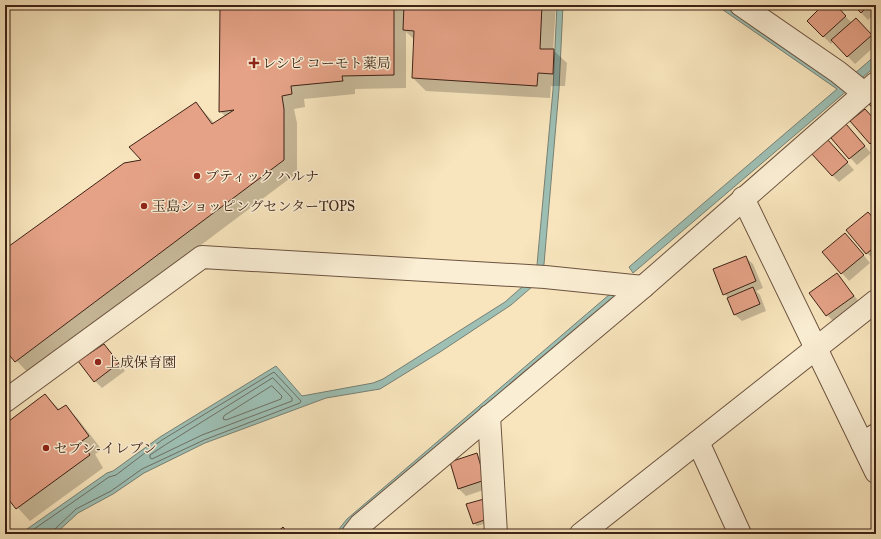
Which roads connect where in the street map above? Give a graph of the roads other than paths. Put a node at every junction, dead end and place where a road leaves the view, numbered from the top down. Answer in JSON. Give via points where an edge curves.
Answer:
{"nodes":[{"id":1,"x":741,"y":5,"type":"edge"},
{"id":2,"x":870,"y":88,"type":"edge"},
{"id":3,"x":743,"y":198,"type":"junction"},
{"id":4,"x":643,"y":287,"type":"junction"},
{"id":5,"x":876,"y":301,"type":"edge"},
{"id":6,"x":816,"y":349,"type":"junction"},
{"id":7,"x":5,"y":401,"type":"edge"},
{"id":8,"x":489,"y":416,"type":"junction"},
{"id":9,"x":869,"y":439,"type":"edge"},
{"id":10,"x":698,"y":442,"type":"junction"},
{"id":11,"x":876,"y":472,"type":"edge"},
{"id":12,"x":353,"y":534,"type":"edge"},
{"id":13,"x":496,"y":534,"type":"edge"},
{"id":14,"x":581,"y":534,"type":"edge"},
{"id":15,"x":740,"y":534,"type":"edge"}],
"edges":[{"from":1,"to":2,"type":"street","via":[[838,72]]},
{"from":2,"to":3,"type":"street"},
{"from":3,"to":4,"type":"street"},
{"from":3,"to":6,"type":"street"},
{"from":4,"to":7,"type":"street","via":[[537,276],[202,257]]},
{"from":4,"to":8,"type":"street"},
{"from":5,"to":6,"type":"street"},
{"from":6,"to":9,"type":"street"},
{"from":6,"to":10,"type":"street"},
{"from":8,"to":12,"type":"street","via":[[360,525]]},
{"from":8,"to":13,"type":"street"},
{"from":9,"to":11,"type":"street"},
{"from":10,"to":14,"type":"street"},
{"from":10,"to":15,"type":"street"}]}
